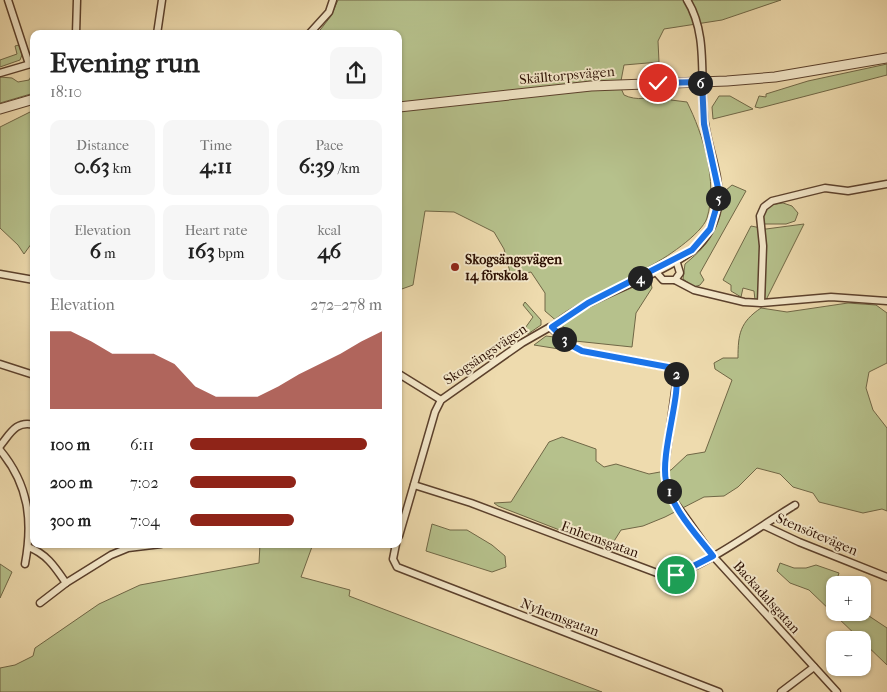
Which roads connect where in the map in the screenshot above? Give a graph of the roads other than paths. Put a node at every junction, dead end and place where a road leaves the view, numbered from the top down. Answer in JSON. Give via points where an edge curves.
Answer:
{"nodes":[{"id":1,"x":8,"y":0,"type":"edge"},
{"id":2,"x":77,"y":0,"type":"edge"},
{"id":3,"x":162,"y":0,"type":"edge"},
{"id":4,"x":333,"y":0,"type":"edge"},
{"id":5,"x":687,"y":0,"type":"edge"},
{"id":6,"x":76,"y":30,"type":"edge"},
{"id":7,"x":157,"y":30,"type":"edge"},
{"id":8,"x":313,"y":30,"type":"edge"},
{"id":9,"x":887,"y":58,"type":"edge"},
{"id":10,"x":30,"y":61,"type":"edge"},
{"id":11,"x":30,"y":64,"type":"edge"},
{"id":12,"x":0,"y":73,"type":"edge"},
{"id":13,"x":702,"y":82,"type":"junction"},
{"id":14,"x":30,"y":100,"type":"edge"},
{"id":15,"x":402,"y":107,"type":"edge"},
{"id":16,"x":0,"y":109,"type":"edge"},
{"id":17,"x":887,"y":184,"type":"edge"},
{"id":18,"x":676,"y":260,"type":"junction"},
{"id":19,"x":655,"y":270,"type":"junction"},
{"id":20,"x":0,"y":274,"type":"edge"},
{"id":21,"x":30,"y":279,"type":"edge"},
{"id":22,"x":675,"y":280,"type":"junction"},
{"id":23,"x":887,"y":301,"type":"edge"},
{"id":24,"x":761,"y":303,"type":"junction"},
{"id":25,"x":552,"y":327,"type":"junction"},
{"id":26,"x":0,"y":364,"type":"edge"},
{"id":27,"x":30,"y":374,"type":"edge"},
{"id":28,"x":402,"y":376,"type":"edge"},
{"id":29,"x":440,"y":400,"type":"junction"},
{"id":30,"x":30,"y":425,"type":"edge"},
{"id":31,"x":0,"y":446,"type":"edge"},
{"id":32,"x":0,"y":450,"type":"edge"},
{"id":33,"x":414,"y":484,"type":"junction"},
{"id":34,"x":796,"y":505,"type":"dead end"},
{"id":35,"x":402,"y":519,"type":"edge"},
{"id":36,"x":765,"y":526,"type":"junction"},
{"id":37,"x":28,"y":547,"type":"joint"},
{"id":38,"x":31,"y":548,"type":"edge"},
{"id":39,"x":128,"y":548,"type":"edge"},
{"id":40,"x":395,"y":548,"type":"edge"},
{"id":41,"x":713,"y":556,"type":"junction"},
{"id":42,"x":25,"y":564,"type":"dead end"},
{"id":43,"x":887,"y":577,"type":"edge"},
{"id":44,"x":66,"y":583,"type":"junction"},
{"id":45,"x":40,"y":603,"type":"dead end"},
{"id":46,"x":814,"y":667,"type":"junction"},
{"id":47,"x":719,"y":692,"type":"edge"},
{"id":48,"x":781,"y":692,"type":"edge"},
{"id":49,"x":837,"y":692,"type":"edge"}],
"edges":[{"from":1,"to":10,"type":"street"},
{"from":2,"to":6,"type":"street"},
{"from":3,"to":7,"type":"street"},
{"from":4,"to":8,"type":"street","via":[[329,12]]},
{"from":5,"to":13,"type":"street","name":"Skogsängsvägen","via":[[699,33]]},
{"from":9,"to":13,"type":"street","name":"Skälltorpsvägen","via":[[775,77]]},
{"from":11,"to":12,"type":"street"},
{"from":13,"to":15,"type":"street","name":"Skälltorpsvägen","via":[[600,85]]},
{"from":13,"to":18,"type":"street","name":"Skogsängsvägen","via":[[704,124],[718,202],[710,229],[703,239]]},
{"from":14,"to":16,"type":"street"},
{"from":17,"to":24,"type":"street","via":[[848,191],[825,188],[772,200],[764,207],[760,216],[763,246]]},
{"from":18,"to":19,"type":"street","name":"Skogsängsvägen"},
{"from":18,"to":22,"type":"street","via":[[680,272]]},
{"from":19,"to":22,"type":"street","via":[[663,280]]},
{"from":19,"to":25,"type":"street","name":"Skogsängsvägen","via":[[588,303]]},
{"from":20,"to":21,"type":"street"},
{"from":22,"to":24,"type":"street","via":[[694,290]]},
{"from":23,"to":24,"type":"street","via":[[831,297]]},
{"from":25,"to":29,"type":"street","name":"Skogsängsvägen","via":[[522,343]]},
{"from":25,"to":41,"type":"street","name":"Backadalsgatan","via":[[569,344],[582,351],[668,367],[675,372],[677,383],[666,444],[666,482],[673,500]]},
{"from":26,"to":27,"type":"street"},
{"from":28,"to":29,"type":"street"},
{"from":29,"to":33,"type":"street","name":"Skogsängsvägen"},
{"from":30,"to":31,"type":"street","via":[[17,426]]},
{"from":32,"to":37,"type":"street","via":[[16,473],[26,498]]},
{"from":33,"to":35,"type":"street","name":"Skogsängsvägen"},
{"from":33,"to":41,"type":"street","name":"Enhemsgatan","via":[[665,576],[683,573]]},
{"from":34,"to":36,"type":"street","name":"Enhemsgatan"},
{"from":36,"to":41,"type":"street","name":"Enhemsgatan"},
{"from":36,"to":43,"type":"street","name":"Stensötevägen"},
{"from":37,"to":42,"type":"street"},
{"from":38,"to":44,"type":"street","via":[[50,560]]},
{"from":39,"to":44,"type":"street"},
{"from":40,"to":47,"type":"street","name":"Nyhemsgatan","via":[[393,555],[397,567]]},
{"from":41,"to":46,"type":"street","name":"Backadalsgatan"},
{"from":44,"to":45,"type":"street"},
{"from":46,"to":48,"type":"street"},
{"from":46,"to":49,"type":"street","name":"Backadalsgatan"}]}
